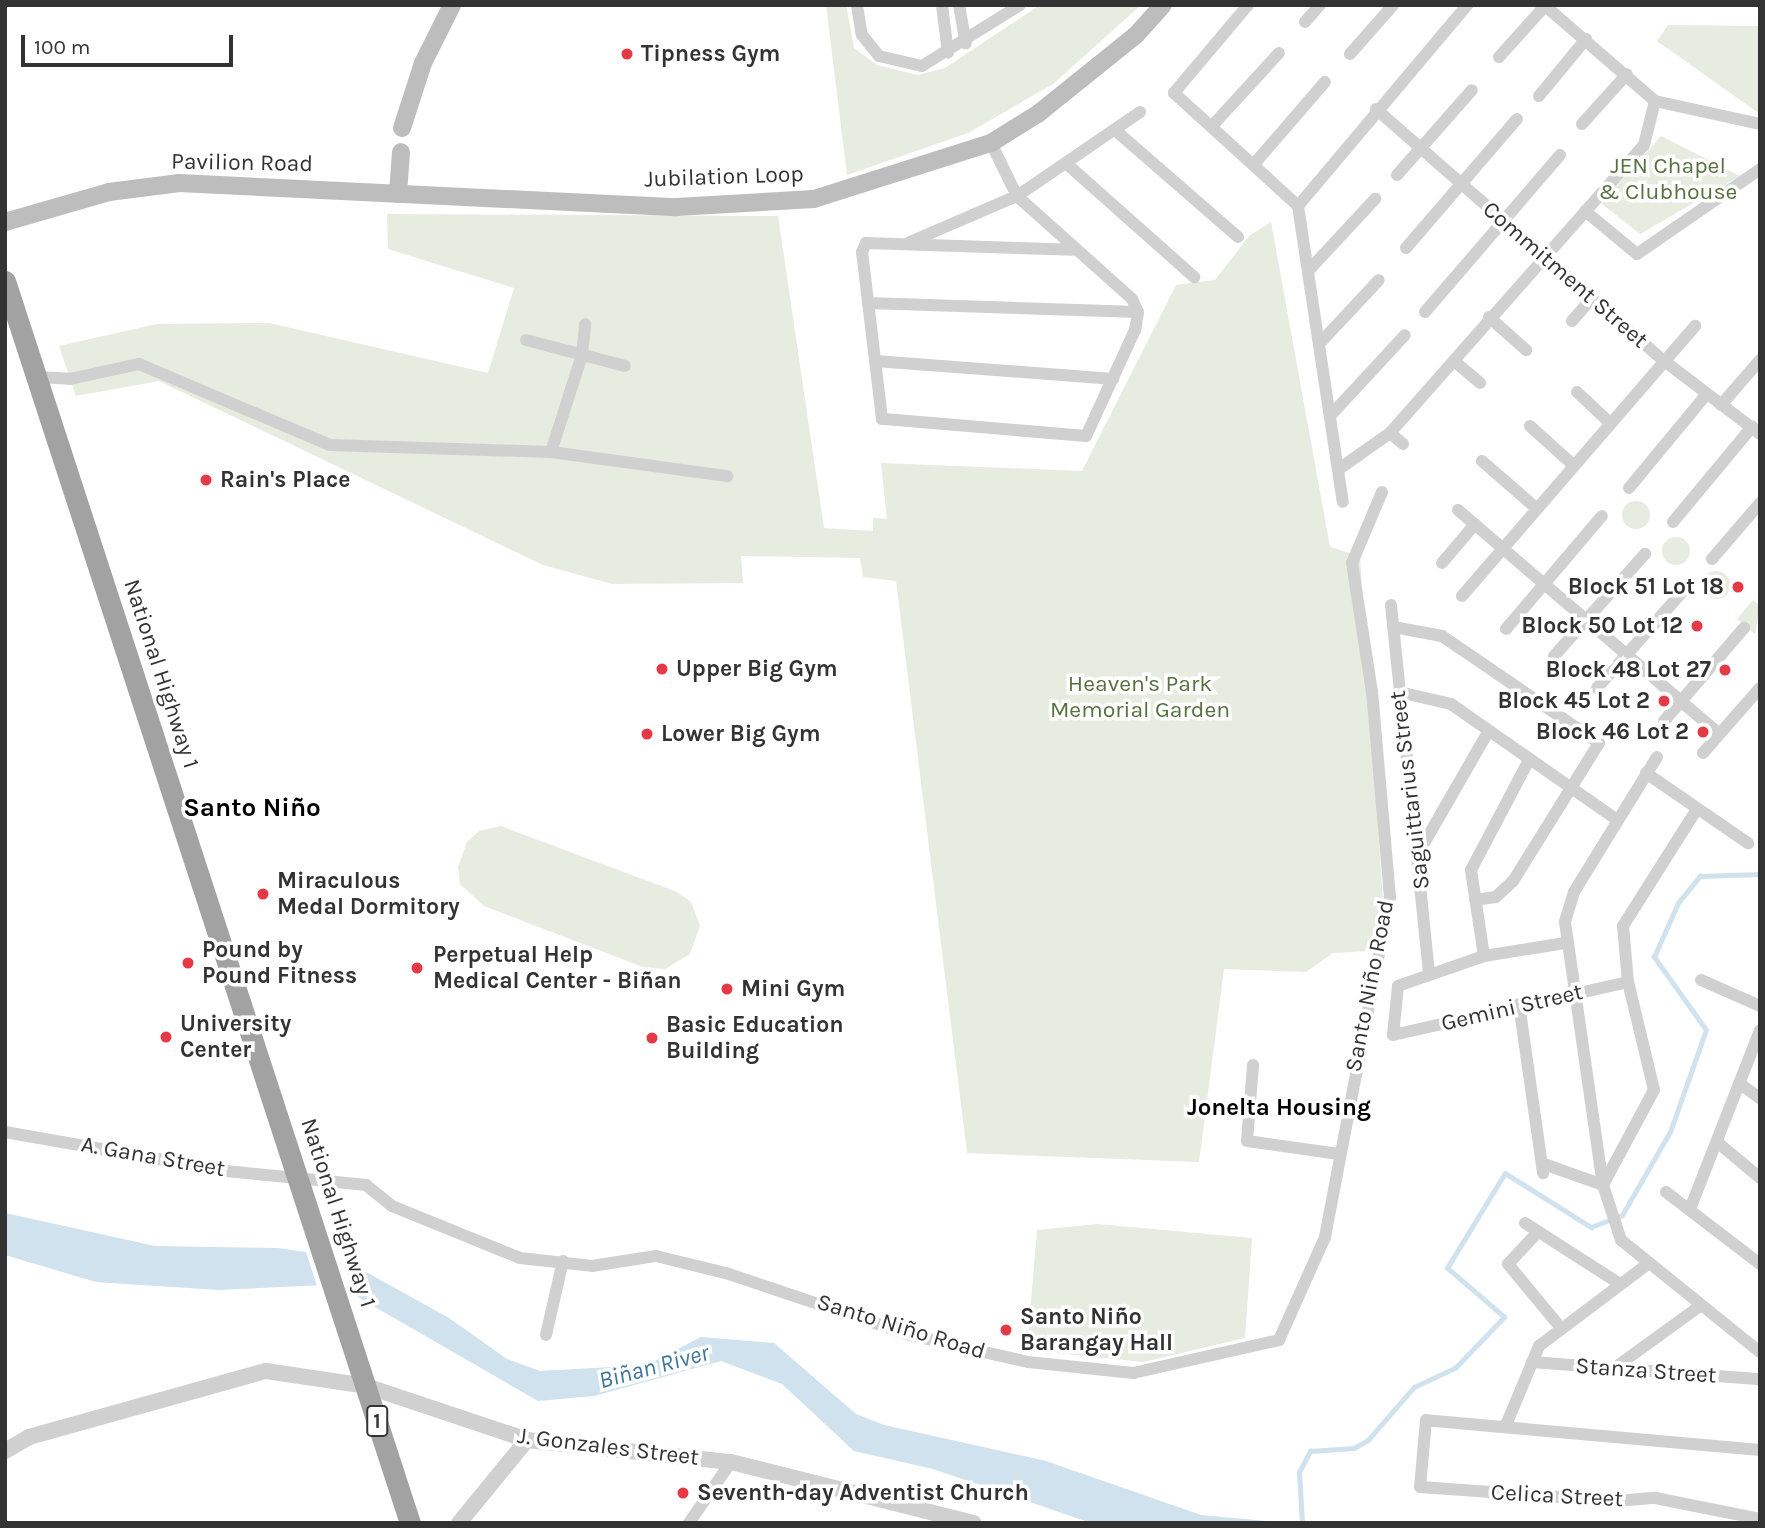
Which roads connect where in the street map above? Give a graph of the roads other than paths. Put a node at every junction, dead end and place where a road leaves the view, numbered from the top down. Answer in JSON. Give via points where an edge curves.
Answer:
{"nodes":[{"id":1,"x":452,"y":5,"type":"edge"},
{"id":2,"x":857,"y":5,"type":"edge"},
{"id":3,"x":942,"y":5,"type":"edge"},
{"id":4,"x":959,"y":5,"type":"edge"},
{"id":5,"x":1020,"y":5,"type":"edge"},
{"id":6,"x":1163,"y":5,"type":"edge"},
{"id":7,"x":1248,"y":5,"type":"edge"},
{"id":8,"x":1320,"y":5,"type":"edge"},
{"id":9,"x":1393,"y":5,"type":"edge"},
{"id":10,"x":1545,"y":6,"type":"edge"},
{"id":11,"x":1460,"y":8,"type":"edge"},
{"id":12,"x":1305,"y":22,"type":"dead end"},
{"id":13,"x":1586,"y":39,"type":"junction"},
{"id":14,"x":966,"y":44,"type":"junction"},
{"id":15,"x":948,"y":53,"type":"junction"},
{"id":16,"x":1279,"y":53,"type":"dead end"},
{"id":17,"x":1350,"y":54,"type":"dead end"},
{"id":18,"x":1499,"y":57,"type":"dead end"},
{"id":19,"x":1627,"y":74,"type":"junction"},
{"id":20,"x":1325,"y":82,"type":"dead end"},
{"id":21,"x":1472,"y":90,"type":"dead end"},
{"id":22,"x":1539,"y":96,"type":"dead end"},
{"id":23,"x":1655,"y":101,"type":"junction"},
{"id":24,"x":1376,"y":109,"type":"junction"},
{"id":25,"x":1140,"y":112,"type":"dead end"},
{"id":26,"x":1517,"y":119,"type":"dead end"},
{"id":27,"x":1583,"y":124,"type":"dead end"},
{"id":28,"x":1760,"y":124,"type":"edge"},
{"id":29,"x":1212,"y":126,"type":"junction"},
{"id":30,"x":402,"y":128,"type":"dead end"},
{"id":31,"x":1115,"y":130,"type":"junction"},
{"id":32,"x":991,"y":143,"type":"junction"},
{"id":33,"x":1421,"y":148,"type":"junction"},
{"id":34,"x":401,"y":152,"type":"dead end"},
{"id":35,"x":1560,"y":155,"type":"dead end"},
{"id":36,"x":1255,"y":163,"type":"junction"},
{"id":37,"x":1068,"y":165,"type":"junction"},
{"id":38,"x":1760,"y":169,"type":"edge"},
{"id":39,"x":1397,"y":175,"type":"dead end"},
{"id":40,"x":1461,"y":184,"type":"junction"},
{"id":41,"x":398,"y":194,"type":"junction"},
{"id":42,"x":1017,"y":196,"type":"junction"},
{"id":43,"x":1375,"y":199,"type":"dead end"},
{"id":44,"x":1298,"y":206,"type":"junction"},
{"id":45,"x":1585,"y":211,"type":"junction"},
{"id":46,"x":1501,"y":220,"type":"junction"},
{"id":47,"x":5,"y":222,"type":"edge"},
{"id":48,"x":1238,"y":237,"type":"dead end"},
{"id":49,"x":905,"y":244,"type":"junction"},
{"id":50,"x":1406,"y":248,"type":"dead end"},
{"id":51,"x":1073,"y":250,"type":"junction"},
{"id":52,"x":1544,"y":256,"type":"junction"},
{"id":53,"x":1310,"y":270,"type":"junction"},
{"id":54,"x":1194,"y":277,"type":"dead end"},
{"id":55,"x":1379,"y":280,"type":"dead end"},
{"id":56,"x":5,"y":281,"type":"edge"},
{"id":57,"x":1592,"y":298,"type":"junction"},
{"id":58,"x":868,"y":303,"type":"junction"},
{"id":59,"x":1138,"y":312,"type":"junction"},
{"id":60,"x":1425,"y":312,"type":"dead end"},
{"id":61,"x":1489,"y":317,"type":"junction"},
{"id":62,"x":1572,"y":321,"type":"dead end"},
{"id":63,"x":585,"y":324,"type":"dead end"},
{"id":64,"x":1695,"y":326,"type":"dead end"},
{"id":65,"x":1405,"y":335,"type":"dead end"},
{"id":66,"x":526,"y":340,"type":"dead end"},
{"id":67,"x":1320,"y":343,"type":"junction"},
{"id":68,"x":1526,"y":350,"type":"dead end"},
{"id":69,"x":582,"y":355,"type":"junction"},
{"id":70,"x":1662,"y":360,"type":"junction"},
{"id":71,"x":875,"y":361,"type":"junction"},
{"id":72,"x":1454,"y":361,"type":"junction"},
{"id":73,"x":1759,"y":364,"type":"edge"},
{"id":74,"x":625,"y":366,"type":"dead end"},
{"id":75,"x":37,"y":377,"type":"junction"},
{"id":76,"x":1113,"y":379,"type":"junction"},
{"id":77,"x":1479,"y":383,"type":"dead end"},
{"id":78,"x":1577,"y":392,"type":"dead end"},
{"id":79,"x":1706,"y":395,"type":"junction"},
{"id":80,"x":1721,"y":405,"type":"junction"},
{"id":81,"x":1330,"y":416,"type":"junction"},
{"id":82,"x":1609,"y":422,"type":"junction"},
{"id":83,"x":1530,"y":426,"type":"dead end"},
{"id":84,"x":1756,"y":431,"type":"edge"},
{"id":85,"x":1390,"y":433,"type":"junction"},
{"id":86,"x":1403,"y":444,"type":"dead end"},
{"id":87,"x":551,"y":452,"type":"junction"},
{"id":88,"x":1482,"y":461,"type":"dead end"},
{"id":89,"x":1572,"y":464,"type":"junction"},
{"id":90,"x":1339,"y":469,"type":"junction"},
{"id":91,"x":727,"y":476,"type":"dead end"},
{"id":92,"x":1629,"y":488,"type":"dead end"},
{"id":93,"x":1382,"y":492,"type":"dead end"},
{"id":94,"x":1343,"y":502,"type":"dead end"},
{"id":95,"x":1760,"y":503,"type":"edge"},
{"id":96,"x":1535,"y":507,"type":"junction"},
{"id":97,"x":1458,"y":510,"type":"dead end"},
{"id":98,"x":1602,"y":516,"type":"dead end"},
{"id":99,"x":1673,"y":522,"type":"dead end"},
{"id":100,"x":1475,"y":524,"type":"junction"},
{"id":101,"x":1503,"y":549,"type":"junction"},
{"id":102,"x":1644,"y":554,"type":"dead end"},
{"id":103,"x":1712,"y":559,"type":"dead end"},
{"id":104,"x":1442,"y":563,"type":"dead end"},
{"id":105,"x":1545,"y":584,"type":"junction"},
{"id":106,"x":1685,"y":589,"type":"dead end"},
{"id":107,"x":1462,"y":596,"type":"dead end"},
{"id":108,"x":1391,"y":605,"type":"dead end"},
{"id":109,"x":1584,"y":619,"type":"junction"},
{"id":110,"x":1393,"y":627,"type":"junction"},
{"id":111,"x":1744,"y":628,"type":"dead end"},
{"id":112,"x":1506,"y":629,"type":"dead end"},
{"id":113,"x":1626,"y":654,"type":"junction"},
{"id":114,"x":1554,"y":656,"type":"dead end"},
{"id":115,"x":1597,"y":688,"type":"dead end"},
{"id":116,"x":1760,"y":688,"type":"edge"},
{"id":117,"x":1399,"y":692,"type":"junction"},
{"id":118,"x":1680,"y":702,"type":"junction"},
{"id":119,"x":1664,"y":721,"type":"dead end"},
{"id":120,"x":1488,"y":732,"type":"junction"},
{"id":121,"x":1719,"y":734,"type":"junction"},
{"id":122,"x":1703,"y":753,"type":"dead end"},
{"id":123,"x":1657,"y":757,"type":"dead end"},
{"id":124,"x":1529,"y":760,"type":"junction"},
{"id":125,"x":1646,"y":773,"type":"junction"},
{"id":126,"x":1572,"y":789,"type":"junction"},
{"id":127,"x":1697,"y":809,"type":"junction"},
{"id":128,"x":1617,"y":820,"type":"junction"},
{"id":129,"x":1748,"y":843,"type":"dead end"},
{"id":130,"x":1419,"y":852,"type":"junction"},
{"id":131,"x":1475,"y":900,"type":"junction"},
{"id":132,"x":1564,"y":943,"type":"junction"},
{"id":133,"x":1484,"y":956,"type":"junction"},
{"id":134,"x":1429,"y":975,"type":"junction"},
{"id":135,"x":1701,"y":980,"type":"dead end"},
{"id":136,"x":1628,"y":982,"type":"junction"},
{"id":137,"x":1572,"y":992,"type":"junction"},
{"id":138,"x":1519,"y":1004,"type":"junction"},
{"id":139,"x":1760,"y":1006,"type":"edge"},
{"id":140,"x":1760,"y":1030,"type":"edge"},
{"id":141,"x":1253,"y":1065,"type":"dead end"},
{"id":142,"x":1739,"y":1083,"type":"junction"},
{"id":143,"x":1760,"y":1098,"type":"edge"},
{"id":144,"x":5,"y":1132,"type":"edge"},
{"id":145,"x":1717,"y":1142,"type":"junction"},
{"id":146,"x":1339,"y":1154,"type":"junction"},
{"id":147,"x":1760,"y":1178,"type":"edge"},
{"id":148,"x":300,"y":1182,"type":"junction"},
{"id":149,"x":1603,"y":1185,"type":"junction"},
{"id":150,"x":1666,"y":1192,"type":"dead end"},
{"id":151,"x":1690,"y":1209,"type":"junction"},
{"id":152,"x":1525,"y":1223,"type":"dead end"},
{"id":153,"x":1538,"y":1233,"type":"junction"},
{"id":154,"x":562,"y":1261,"type":"junction"},
{"id":155,"x":1648,"y":1264,"type":"junction"},
{"id":156,"x":1760,"y":1264,"type":"edge"},
{"id":157,"x":1620,"y":1284,"type":"junction"},
{"id":158,"x":1700,"y":1306,"type":"junction"},
{"id":159,"x":1561,"y":1328,"type":"junction"},
{"id":160,"x":546,"y":1335,"type":"dead end"},
{"id":161,"x":1760,"y":1352,"type":"edge"},
{"id":162,"x":1532,"y":1362,"type":"junction"},
{"id":163,"x":1613,"y":1369,"type":"junction"},
{"id":164,"x":1760,"y":1379,"type":"edge"},
{"id":165,"x":366,"y":1386,"type":"junction"},
{"id":166,"x":1506,"y":1425,"type":"junction"},
{"id":167,"x":527,"y":1440,"type":"junction"},
{"id":168,"x":1760,"y":1450,"type":"edge"},
{"id":169,"x":5,"y":1451,"type":"edge"},
{"id":170,"x":731,"y":1462,"type":"junction"},
{"id":171,"x":1760,"y":1519,"type":"edge"},
{"id":172,"x":950,"y":1521,"type":"edge"},
{"id":173,"x":410,"y":1523,"type":"edge"},
{"id":174,"x":459,"y":1523,"type":"edge"},
{"id":175,"x":689,"y":1523,"type":"edge"},
{"id":176,"x":973,"y":1523,"type":"edge"}],
"edges":[{"from":1,"to":30,"type":"main road","via":[[423,63]]},
{"from":2,"to":15,"type":"street","via":[[862,35],[890,63],[922,66]]},
{"from":3,"to":15,"type":"street"},
{"from":4,"to":14,"type":"street"},
{"from":5,"to":14,"type":"street"},
{"from":6,"to":32,"type":"main road","name":"Jubilation Loop","via":[[1050,104]]},
{"from":7,"to":29,"type":"street","via":[[1174,93]]},
{"from":8,"to":12,"type":"street"},
{"from":9,"to":17,"type":"street"},
{"from":10,"to":13,"type":"street"},
{"from":10,"to":18,"type":"street"},
{"from":11,"to":24,"type":"street"},
{"from":13,"to":19,"type":"street"},
{"from":13,"to":22,"type":"street"},
{"from":14,"to":15,"type":"street"},
{"from":16,"to":29,"type":"street"},
{"from":19,"to":23,"type":"street"},
{"from":19,"to":27,"type":"street"},
{"from":20,"to":36,"type":"street"},
{"from":21,"to":33,"type":"street"},
{"from":23,"to":28,"type":"street"},
{"from":23,"to":45,"type":"street","via":[[1644,145]]},
{"from":24,"to":33,"type":"street","name":"Commitment Street"},
{"from":24,"to":44,"type":"street"},
{"from":25,"to":31,"type":"street"},
{"from":26,"to":40,"type":"street"},
{"from":29,"to":36,"type":"street"},
{"from":31,"to":37,"type":"street"},
{"from":31,"to":48,"type":"street"},
{"from":32,"to":41,"type":"main road","name":"Jubilation Loop","via":[[814,199],[781,202],[676,207]]},
{"from":32,"to":42,"type":"street"},
{"from":33,"to":39,"type":"street"},
{"from":33,"to":40,"type":"street","name":"Commitment Street"},
{"from":34,"to":41,"type":"main road"},
{"from":35,"to":46,"type":"street"},
{"from":36,"to":44,"type":"street"},
{"from":37,"to":42,"type":"street"},
{"from":37,"to":54,"type":"street"},
{"from":38,"to":45,"type":"street","via":[[1637,254]]},
{"from":40,"to":46,"type":"street","name":"Commitment Street"},
{"from":40,"to":50,"type":"street"},
{"from":41,"to":47,"type":"main road","name":"Pavilion Road","via":[[179,183],[109,192]]},
{"from":42,"to":49,"type":"street"},
{"from":42,"to":51,"type":"street"},
{"from":43,"to":53,"type":"street"},
{"from":44,"to":53,"type":"street"},
{"from":45,"to":52,"type":"street"},
{"from":46,"to":52,"type":"street","name":"Commitment Street"},
{"from":46,"to":60,"type":"street"},
{"from":49,"to":51,"type":"street"},
{"from":49,"to":58,"type":"street","via":[[866,243]]},
{"from":51,"to":59,"type":"street"},
{"from":52,"to":57,"type":"street","name":"Commitment Street"},
{"from":52,"to":61,"type":"street"},
{"from":53,"to":67,"type":"street"},
{"from":55,"to":67,"type":"street"},
{"from":56,"to":75,"type":"highway","name":"National Highway 1","number":"1"},
{"from":57,"to":62,"type":"street"},
{"from":57,"to":70,"type":"street","name":"Commitment Street"},
{"from":58,"to":59,"type":"street"},
{"from":58,"to":71,"type":"street"},
{"from":59,"to":76,"type":"street"},
{"from":61,"to":68,"type":"street"},
{"from":61,"to":72,"type":"street"},
{"from":63,"to":69,"type":"street"},
{"from":64,"to":70,"type":"street"},
{"from":65,"to":81,"type":"street"},
{"from":66,"to":69,"type":"street"},
{"from":67,"to":81,"type":"street"},
{"from":69,"to":74,"type":"street"},
{"from":69,"to":87,"type":"street"},
{"from":70,"to":79,"type":"street","name":"Commitment Street"},
{"from":70,"to":82,"type":"street"},
{"from":71,"to":76,"type":"street"},
{"from":71,"to":76,"type":"street","via":[[882,419],[1086,436]]},
{"from":72,"to":77,"type":"street"},
{"from":72,"to":85,"type":"street"},
{"from":73,"to":80,"type":"street"},
{"from":75,"to":87,"type":"street","via":[[70,379],[139,364],[330,445]]},
{"from":75,"to":148,"type":"highway","name":"National Highway 1","number":"1"},
{"from":78,"to":82,"type":"street"},
{"from":79,"to":80,"type":"street","name":"Commitment Street"},
{"from":79,"to":92,"type":"street"},
{"from":80,"to":84,"type":"street","name":"Commitment Street"},
{"from":81,"to":90,"type":"street"},
{"from":82,"to":89,"type":"street"},
{"from":83,"to":89,"type":"street"},
{"from":84,"to":99,"type":"street"},
{"from":85,"to":86,"type":"street"},
{"from":85,"to":90,"type":"street"},
{"from":87,"to":91,"type":"street"},
{"from":88,"to":96,"type":"street"},
{"from":89,"to":96,"type":"street"},
{"from":90,"to":94,"type":"street"},
{"from":93,"to":146,"type":"street","name":"Santo Niño Road","via":[[1362,530],[1352,564],[1372,692],[1390,897]]},
{"from":95,"to":103,"type":"street"},
{"from":96,"to":101,"type":"street"},
{"from":97,"to":100,"type":"street"},
{"from":98,"to":105,"type":"street"},
{"from":100,"to":101,"type":"street"},
{"from":100,"to":104,"type":"street"},
{"from":101,"to":105,"type":"street"},
{"from":101,"to":107,"type":"street"},
{"from":102,"to":109,"type":"street"},
{"from":105,"to":109,"type":"street"},
{"from":105,"to":112,"type":"street"},
{"from":106,"to":113,"type":"street"},
{"from":108,"to":110,"type":"street","name":"Saguittarius Street"},
{"from":109,"to":113,"type":"street"},
{"from":109,"to":114,"type":"street"},
{"from":110,"to":117,"type":"street","name":"Saguittarius Street"},
{"from":110,"to":126,"type":"street","via":[[1441,636],[1599,743]]},
{"from":111,"to":118,"type":"street"},
{"from":113,"to":115,"type":"street"},
{"from":113,"to":118,"type":"street"},
{"from":116,"to":121,"type":"street"},
{"from":117,"to":120,"type":"street","via":[[1451,704]]},
{"from":117,"to":130,"type":"street","name":"Saguittarius Street"},
{"from":118,"to":119,"type":"street"},
{"from":118,"to":121,"type":"street"},
{"from":120,"to":124,"type":"street"},
{"from":120,"to":130,"type":"street"},
{"from":121,"to":122,"type":"street"},
{"from":123,"to":125,"type":"street"},
{"from":124,"to":126,"type":"street"},
{"from":124,"to":131,"type":"street","via":[[1476,850]]},
{"from":125,"to":127,"type":"street"},
{"from":125,"to":128,"type":"street"},
{"from":126,"to":128,"type":"street"},
{"from":126,"to":131,"type":"street","via":[[1513,881],[1496,897]]},
{"from":127,"to":129,"type":"street"},
{"from":127,"to":136,"type":"street","via":[[1629,909],[1622,938]]},
{"from":128,"to":132,"type":"street","via":[[1574,892]]},
{"from":130,"to":134,"type":"street","name":"Saguittarius Street"},
{"from":131,"to":133,"type":"street"},
{"from":132,"to":133,"type":"street"},
{"from":132,"to":137,"type":"street"},
{"from":133,"to":134,"type":"street"},
{"from":134,"to":138,"type":"street","name":"Gemini Street","via":[[1398,986],[1392,1031],[1397,1037]]},
{"from":135,"to":139,"type":"street"},
{"from":136,"to":137,"type":"street","name":"Gemini Street"},
{"from":136,"to":149,"type":"street","via":[[1654,1090]]},
{"from":137,"to":138,"type":"street","name":"Gemini Street"},
{"from":137,"to":149,"type":"street"},
{"from":138,"to":149,"type":"street","via":[[1544,1168]]},
{"from":140,"to":142,"type":"street"},
{"from":141,"to":146,"type":"street","via":[[1247,1141]]},
{"from":142,"to":143,"type":"street"},
{"from":142,"to":145,"type":"street"},
{"from":144,"to":148,"type":"street","name":"A. Gana Street"},
{"from":145,"to":147,"type":"street"},
{"from":145,"to":151,"type":"street"},
{"from":146,"to":154,"type":"street","name":"Santo Niño Road","via":[[1325,1237],[1279,1340],[1133,1373],[984,1354],[656,1256],[592,1266]]},
{"from":148,"to":154,"type":"street","name":"Santo Niño Road","via":[[366,1185],[392,1206],[494,1250]]},
{"from":148,"to":165,"type":"highway","name":"National Highway 1","number":"1"},
{"from":149,"to":155,"type":"street","via":[[1613,1227]]},
{"from":150,"to":151,"type":"street"},
{"from":151,"to":156,"type":"street"},
{"from":152,"to":153,"type":"street"},
{"from":153,"to":157,"type":"street"},
{"from":153,"to":159,"type":"street","via":[[1508,1264]]},
{"from":154,"to":160,"type":"street"},
{"from":155,"to":157,"type":"street"},
{"from":155,"to":158,"type":"street"},
{"from":157,"to":159,"type":"street"},
{"from":158,"to":161,"type":"street"},
{"from":158,"to":163,"type":"street"},
{"from":159,"to":162,"type":"street","via":[[1539,1346]]},
{"from":162,"to":163,"type":"street","name":"Stanza Street"},
{"from":162,"to":166,"type":"street"},
{"from":163,"to":164,"type":"street","name":"Stanza Street"},
{"from":165,"to":167,"type":"street","name":"J. Gonzales Street"},
{"from":165,"to":169,"type":"street","name":"J. Gonzales Street","via":[[266,1371],[29,1437]]},
{"from":165,"to":173,"type":"highway","name":"National Highway 1","number":"1"},
{"from":166,"to":168,"type":"street"},
{"from":166,"to":171,"type":"street","name":"Celica Street","via":[[1426,1420],[1420,1487],[1617,1502],[1655,1498]]},
{"from":167,"to":170,"type":"street","name":"J. Gonzales Street"},
{"from":167,"to":174,"type":"street"},
{"from":170,"to":172,"type":"street","name":"J. Gonzales Street"},
{"from":170,"to":175,"type":"street"},
{"from":172,"to":176,"type":"street","name":"J. Gonzales Street"}]}
